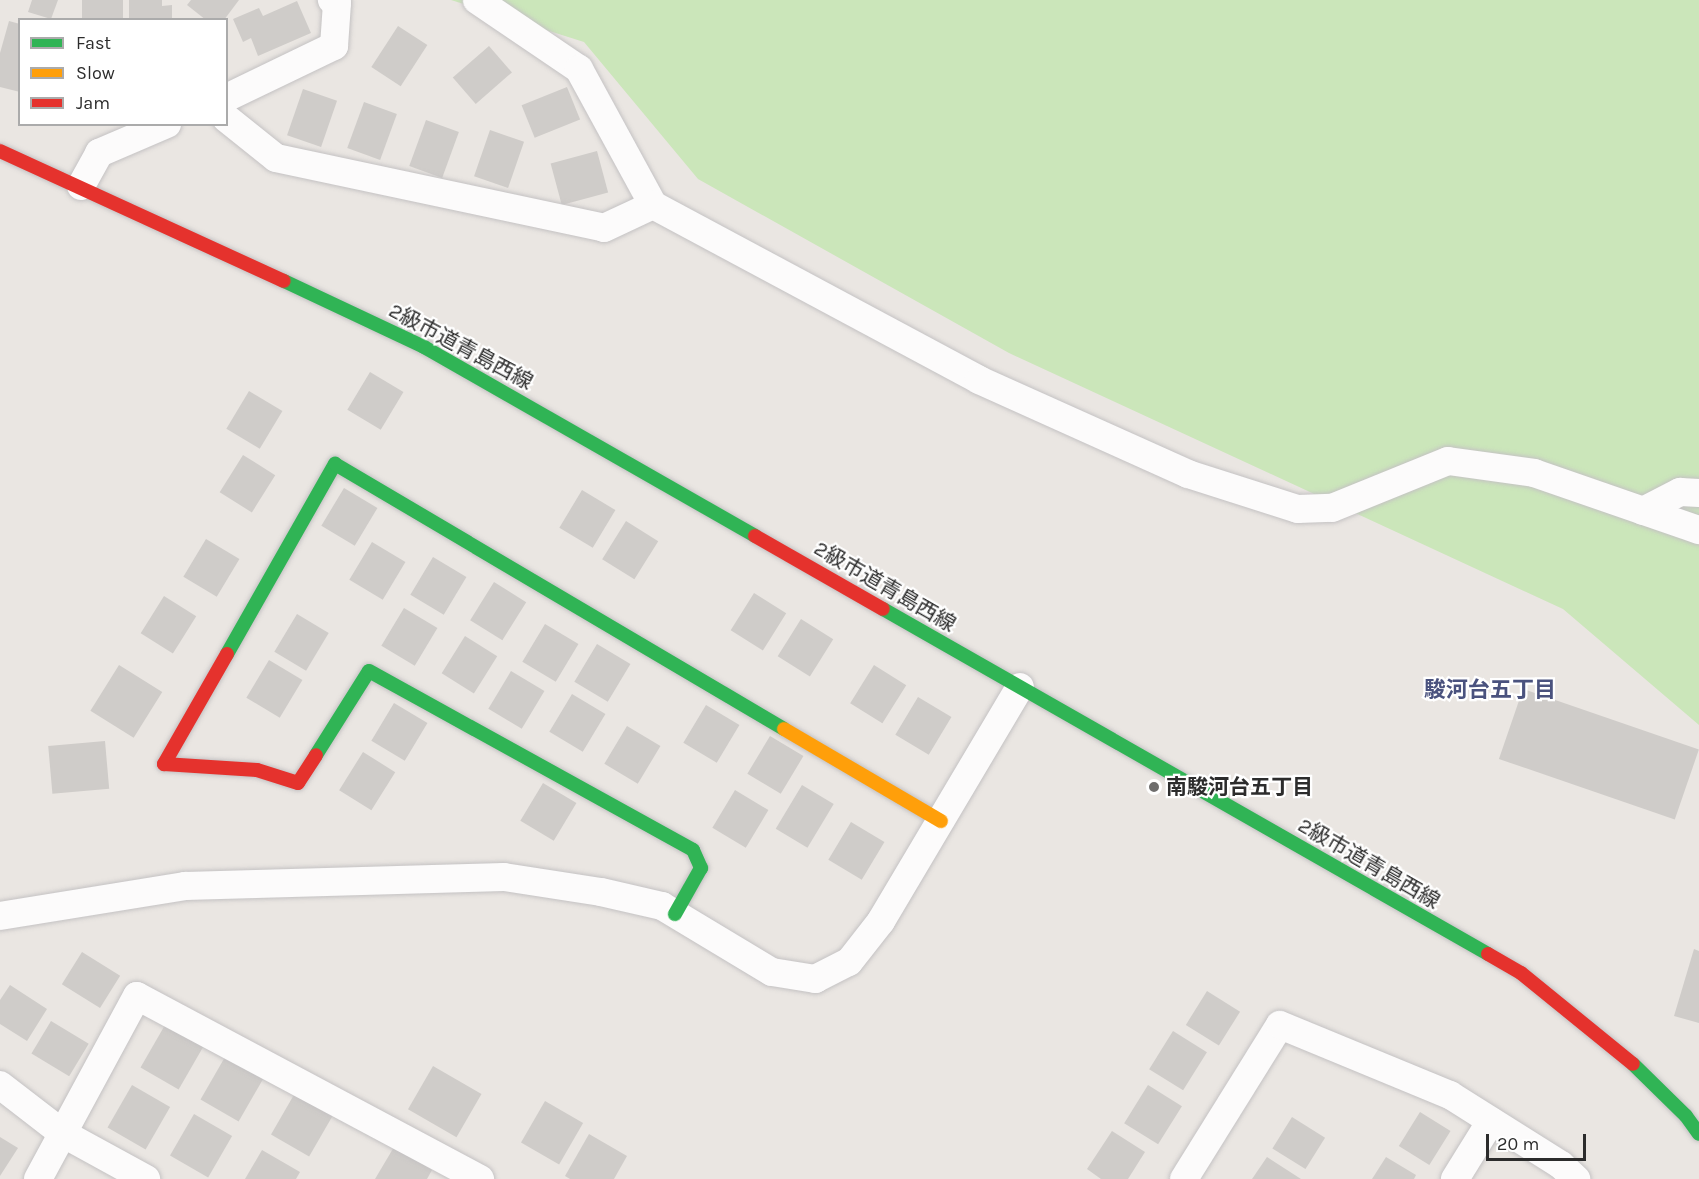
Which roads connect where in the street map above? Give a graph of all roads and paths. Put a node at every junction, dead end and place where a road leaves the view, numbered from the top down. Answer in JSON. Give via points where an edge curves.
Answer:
{"nodes":[{"id":1,"x":332,"y":0,"type":"edge"},
{"id":2,"x":477,"y":0,"type":"edge"},
{"id":3,"x":228,"y":97,"type":"edge"},
{"id":4,"x":228,"y":120,"type":"edge"},
{"id":5,"x":162,"y":126,"type":"edge"},
{"id":6,"x":0,"y":152,"type":"edge"},
{"id":7,"x":81,"y":186,"type":"junction"},
{"id":8,"x":653,"y":205,"type":"junction"},
{"id":9,"x":1699,"y":493,"type":"edge"},
{"id":10,"x":1643,"y":511,"type":"junction"},
{"id":11,"x":1699,"y":530,"type":"edge"},
{"id":12,"x":1020,"y":687,"type":"junction"},
{"id":13,"x":941,"y":821,"type":"junction"},
{"id":14,"x":675,"y":914,"type":"junction"},
{"id":15,"x":0,"y":916,"type":"edge"},
{"id":16,"x":0,"y":1085,"type":"edge"},
{"id":17,"x":1491,"y":1121,"type":"junction"},
{"id":18,"x":62,"y":1134,"type":"junction"},
{"id":19,"x":1699,"y":1134,"type":"edge"},
{"id":20,"x":38,"y":1179,"type":"edge"},
{"id":21,"x":146,"y":1179,"type":"edge"},
{"id":22,"x":480,"y":1179,"type":"edge"},
{"id":23,"x":1184,"y":1179,"type":"edge"},
{"id":24,"x":1455,"y":1179,"type":"edge"},
{"id":25,"x":1576,"y":1179,"type":"edge"}],
"edges":[{"from":1,"to":3,"type":"street","via":[[337,3],[334,45]]},
{"from":2,"to":8,"type":"street","via":[[579,69]]},
{"from":4,"to":8,"type":"street","via":[[276,158],[604,228]]},
{"from":5,"to":7,"type":"street","via":[[99,153]]},
{"from":6,"to":7,"type":"street","name":"2級市道青島西線"},
{"from":7,"to":12,"type":"street","name":"2級市道青島西線","via":[[424,347]]},
{"from":8,"to":10,"type":"street","via":[[979,381],[1188,474],[1298,509],[1332,508],[1448,461],[1534,473]]},
{"from":9,"to":10,"type":"street","via":[[1680,492]]},
{"from":10,"to":11,"type":"street"},
{"from":12,"to":13,"type":"street"},
{"from":12,"to":19,"type":"street","name":"2級市道青島西線","via":[[1521,973],[1636,1067]]},
{"from":13,"to":14,"type":"street","via":[[862,946],[849,962],[815,979],[772,972]]},
{"from":13,"to":14,"type":"street","via":[[335,464],[164,764],[257,770],[298,783],[369,671],[693,850],[701,868]]},
{"from":14,"to":15,"type":"street","via":[[662,906],[601,892],[504,877],[185,886]]},
{"from":16,"to":18,"type":"street"},
{"from":17,"to":23,"type":"street","via":[[1450,1095],[1280,1025]]},
{"from":17,"to":24,"type":"street"},
{"from":17,"to":25,"type":"street","via":[[1561,1165]]},
{"from":18,"to":20,"type":"street"},
{"from":18,"to":21,"type":"street"},
{"from":18,"to":22,"type":"street","via":[[137,996]]}]}
